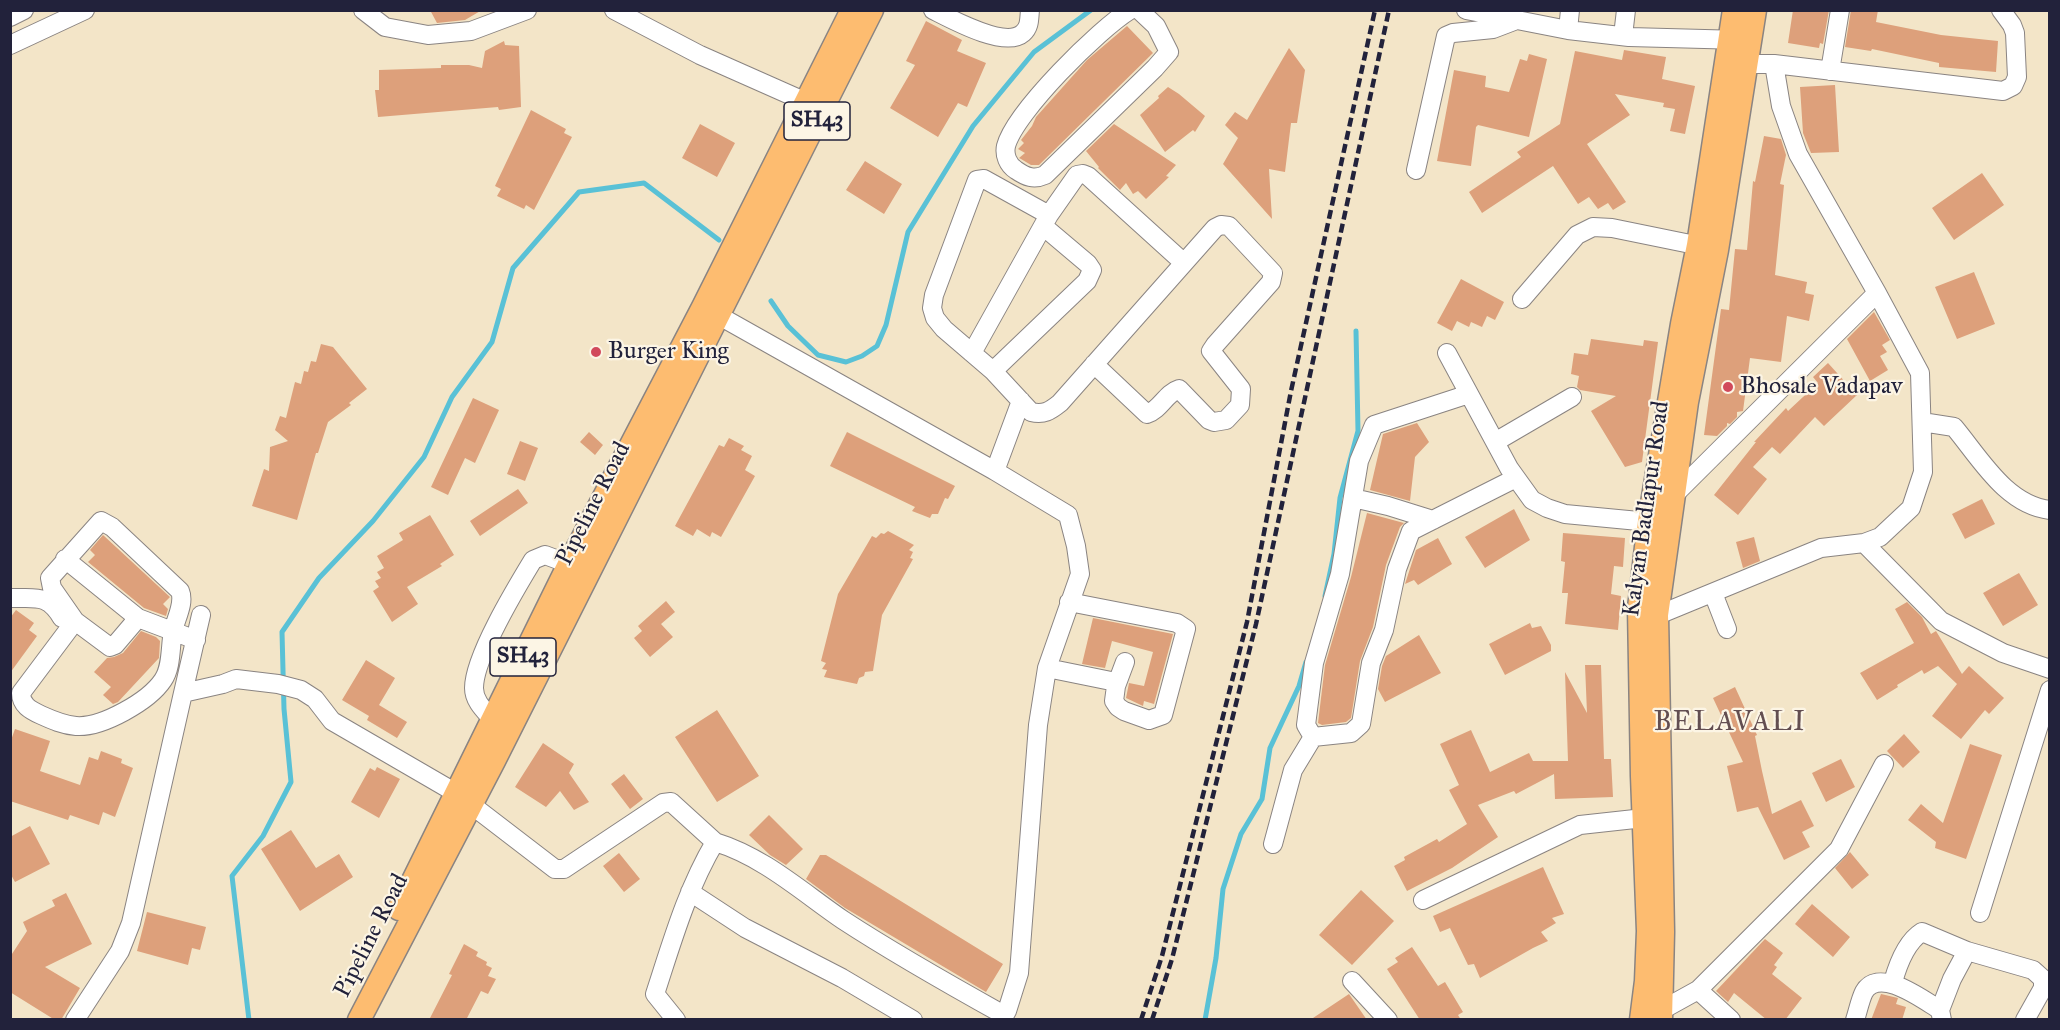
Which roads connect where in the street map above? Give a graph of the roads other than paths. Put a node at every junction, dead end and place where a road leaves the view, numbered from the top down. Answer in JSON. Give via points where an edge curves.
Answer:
{"nodes":[{"id":1,"x":24,"y":10,"type":"edge"},
{"id":2,"x":85,"y":10,"type":"edge"},
{"id":3,"x":363,"y":10,"type":"edge"},
{"id":4,"x":527,"y":10,"type":"edge"},
{"id":5,"x":614,"y":10,"type":"edge"},
{"id":6,"x":852,"y":10,"type":"edge"},
{"id":7,"x":872,"y":10,"type":"edge"},
{"id":8,"x":933,"y":10,"type":"edge"},
{"id":9,"x":1030,"y":10,"type":"edge"},
{"id":10,"x":1130,"y":10,"type":"edge"},
{"id":11,"x":1138,"y":10,"type":"edge"},
{"id":12,"x":1466,"y":10,"type":"edge"},
{"id":13,"x":1570,"y":10,"type":"edge"},
{"id":14,"x":1626,"y":10,"type":"edge"},
{"id":15,"x":1734,"y":10,"type":"edge"},
{"id":16,"x":1755,"y":10,"type":"edge"},
{"id":17,"x":1839,"y":10,"type":"edge"},
{"id":18,"x":2001,"y":10,"type":"edge"},
{"id":19,"x":1498,"y":14,"type":"edge"},
{"id":20,"x":10,"y":17,"type":"edge"},
{"id":21,"x":1516,"y":20,"type":"junction"},
{"id":22,"x":1568,"y":30,"type":"junction"},
{"id":23,"x":1623,"y":36,"type":"junction"},
{"id":24,"x":1739,"y":40,"type":"junction"},
{"id":25,"x":10,"y":45,"type":"edge"},
{"id":26,"x":1746,"y":64,"type":"junction"},
{"id":27,"x":1774,"y":64,"type":"junction"},
{"id":28,"x":1830,"y":71,"type":"junction"},
{"id":29,"x":806,"y":102,"type":"junction"},
{"id":30,"x":1416,"y":170,"type":"dead end"},
{"id":31,"x":1046,"y":221,"type":"junction"},
{"id":32,"x":1707,"y":247,"type":"junction"},
{"id":33,"x":1184,"y":263,"type":"junction"},
{"id":34,"x":1877,"y":293,"type":"junction"},
{"id":35,"x":1522,"y":299,"type":"dead end"},
{"id":36,"x":711,"y":312,"type":"junction"},
{"id":37,"x":972,"y":353,"type":"junction"},
{"id":38,"x":1447,"y":353,"type":"dead end"},
{"id":39,"x":1094,"y":364,"type":"junction"},
{"id":40,"x":993,"y":371,"type":"junction"},
{"id":41,"x":1469,"y":394,"type":"junction"},
{"id":42,"x":1678,"y":400,"type":"junction"},
{"id":43,"x":1021,"y":402,"type":"junction"},
{"id":44,"x":1576,"y":403,"type":"dead end"},
{"id":45,"x":1922,"y":422,"type":"junction"},
{"id":46,"x":1495,"y":442,"type":"junction"},
{"id":47,"x":995,"y":471,"type":"junction"},
{"id":48,"x":1516,"y":478,"type":"junction"},
{"id":49,"x":1673,"y":497,"type":"junction"},
{"id":50,"x":1353,"y":498,"type":"junction"},
{"id":51,"x":2049,"y":510,"type":"edge"},
{"id":52,"x":1657,"y":518,"type":"junction"},
{"id":53,"x":1433,"y":520,"type":"junction"},
{"id":54,"x":1864,"y":543,"type":"junction"},
{"id":55,"x":65,"y":559,"type":"junction"},
{"id":56,"x":578,"y":562,"type":"junction"},
{"id":57,"x":1713,"y":592,"type":"junction"},
{"id":58,"x":10,"y":598,"type":"edge"},
{"id":59,"x":1069,"y":602,"type":"junction"},
{"id":60,"x":201,"y":615,"type":"dead end"},
{"id":61,"x":138,"y":618,"type":"junction"},
{"id":62,"x":1648,"y":619,"type":"junction"},
{"id":63,"x":75,"y":621,"type":"junction"},
{"id":64,"x":1727,"y":628,"type":"dead end"},
{"id":65,"x":173,"y":631,"type":"junction"},
{"id":66,"x":196,"y":640,"type":"junction"},
{"id":67,"x":1125,"y":662,"type":"dead end"},
{"id":68,"x":1047,"y":668,"type":"junction"},
{"id":69,"x":2049,"y":669,"type":"edge"},
{"id":70,"x":1116,"y":686,"type":"junction"},
{"id":71,"x":10,"y":687,"type":"edge"},
{"id":72,"x":2049,"y":690,"type":"edge"},
{"id":73,"x":183,"y":693,"type":"junction"},
{"id":74,"x":492,"y":720,"type":"junction"},
{"id":75,"x":1313,"y":736,"type":"junction"},
{"id":76,"x":1884,"y":764,"type":"dead end"},
{"id":77,"x":464,"y":798,"type":"junction"},
{"id":78,"x":1653,"y":813,"type":"junction"},
{"id":79,"x":715,"y":842,"type":"junction"},
{"id":80,"x":1273,"y":844,"type":"dead end"},
{"id":81,"x":688,"y":896,"type":"junction"},
{"id":82,"x":1423,"y":900,"type":"dead end"},
{"id":83,"x":1980,"y":913,"type":"dead end"},
{"id":84,"x":1967,"y":951,"type":"junction"},
{"id":85,"x":1352,"y":981,"type":"dead end"},
{"id":86,"x":1893,"y":982,"type":"junction"},
{"id":87,"x":1698,"y":990,"type":"junction"},
{"id":88,"x":1941,"y":1015,"type":"edge"},
{"id":89,"x":1003,"y":1017,"type":"edge"},
{"id":90,"x":1652,"y":1017,"type":"edge"},
{"id":91,"x":75,"y":1020,"type":"edge"},
{"id":92,"x":344,"y":1020,"type":"edge"},
{"id":93,"x":359,"y":1020,"type":"edge"},
{"id":94,"x":676,"y":1020,"type":"edge"},
{"id":95,"x":913,"y":1020,"type":"edge"},
{"id":96,"x":1388,"y":1020,"type":"edge"},
{"id":97,"x":1731,"y":1020,"type":"edge"},
{"id":98,"x":1855,"y":1020,"type":"edge"},
{"id":99,"x":2025,"y":1020,"type":"edge"}],
"edges":[{"from":1,"to":20,"type":"street"},
{"from":2,"to":25,"type":"street"},
{"from":3,"to":4,"type":"street","via":[[385,27],[428,35],[471,31]]},
{"from":5,"to":29,"type":"street","via":[[700,55]]},
{"from":6,"to":29,"type":"main road","name":"Pipeline Road","number":"SH43"},
{"from":7,"to":36,"type":"main road","name":"Pipeline Road","number":"SH43"},
{"from":8,"to":9,"type":"street","via":[[974,30],[1011,37],[1023,33],[1029,25]]},
{"from":10,"to":11,"type":"street","via":[[1052,79],[1024,115],[1006,147],[1011,167],[1023,176],[1037,179],[1045,175],[1169,52],[1156,26]]},
{"from":12,"to":19,"type":"street"},
{"from":13,"to":22,"type":"street"},
{"from":14,"to":23,"type":"street"},
{"from":15,"to":24,"type":"main road"},
{"from":16,"to":24,"type":"main road","name":"Kalyan Badlapur Road"},
{"from":17,"to":28,"type":"street"},
{"from":18,"to":28,"type":"street","via":[[2015,33],[2017,77],[2013,86],[2003,91]]},
{"from":19,"to":21,"type":"street"},
{"from":21,"to":22,"type":"street"},
{"from":21,"to":30,"type":"street","via":[[1493,29],[1446,36]]},
{"from":22,"to":23,"type":"street"},
{"from":23,"to":24,"type":"street"},
{"from":24,"to":26,"type":"main road","name":"Kalyan Badlapur Road"},
{"from":24,"to":32,"type":"main road"},
{"from":26,"to":27,"type":"street"},
{"from":26,"to":32,"type":"main road","name":"Kalyan Badlapur Road"},
{"from":27,"to":28,"type":"street"},
{"from":27,"to":34,"type":"street","via":[[1781,106],[1798,154]]},
{"from":29,"to":36,"type":"main road","name":"Pipeline Road","number":"SH43"},
{"from":31,"to":33,"type":"street","via":[[1073,179],[1083,174]]},
{"from":31,"to":37,"type":"street"},
{"from":31,"to":37,"type":"street","via":[[984,179],[974,183],[932,308],[944,329]]},
{"from":31,"to":40,"type":"street","via":[[1088,264],[1091,275]]},
{"from":32,"to":35,"type":"street","via":[[1593,227],[1578,236]]},
{"from":32,"to":42,"type":"main road","name":"Kalyan Badlapur Road"},
{"from":33,"to":39,"type":"street"},
{"from":33,"to":39,"type":"street","via":[[1215,228],[1226,225],[1273,273],[1271,282],[1211,351],[1241,389],[1240,405],[1233,416],[1220,422],[1209,420],[1179,389],[1147,414]]},
{"from":34,"to":45,"type":"street","via":[[1920,373]]},
{"from":34,"to":49,"type":"street"},
{"from":36,"to":47,"type":"street"},
{"from":36,"to":56,"type":"main road","name":"Pipeline Road","number":"SH43"},
{"from":37,"to":40,"type":"street"},
{"from":38,"to":41,"type":"street"},
{"from":39,"to":43,"type":"street","via":[[1049,411],[1031,412]]},
{"from":40,"to":43,"type":"street"},
{"from":41,"to":46,"type":"street"},
{"from":41,"to":50,"type":"street","via":[[1374,425],[1359,461]]},
{"from":42,"to":49,"type":"main road","name":"Kalyan Badlapur Road"},
{"from":42,"to":52,"type":"main road"},
{"from":43,"to":47,"type":"street"},
{"from":44,"to":46,"type":"street","via":[[1552,409]]},
{"from":45,"to":51,"type":"street","via":[[1953,427],[2005,489],[2028,505]]},
{"from":45,"to":54,"type":"street","via":[[1923,472],[1911,508],[1880,537]]},
{"from":46,"to":48,"type":"street"},
{"from":47,"to":59,"type":"street","via":[[1068,515],[1080,574]]},
{"from":48,"to":52,"type":"street","via":[[1532,500],[1565,514]]},
{"from":48,"to":53,"type":"street"},
{"from":49,"to":52,"type":"main road","name":"Kalyan Badlapur Road"},
{"from":50,"to":53,"type":"street"},
{"from":50,"to":75,"type":"street","via":[[1340,574],[1314,663],[1306,725]]},
{"from":52,"to":62,"type":"main road","name":"Kalyan Badlapur Road"},
{"from":53,"to":75,"type":"street","via":[[1411,531],[1397,569],[1384,630],[1371,663],[1361,724],[1351,734]]},
{"from":54,"to":57,"type":"street","via":[[1821,548]]},
{"from":54,"to":69,"type":"street","via":[[1941,621],[2003,652]]},
{"from":55,"to":61,"type":"street"},
{"from":55,"to":63,"type":"street","via":[[50,583]]},
{"from":55,"to":65,"type":"street","via":[[95,525],[105,521],[180,591],[182,599]]},
{"from":56,"to":74,"type":"main road","name":"Pipeline Road","number":"SH43"},
{"from":56,"to":74,"type":"street","via":[[545,555],[533,560],[492,634],[474,688],[476,701]]},
{"from":56,"to":77,"type":"main road","name":"Pipeline Road","number":"SH43"},
{"from":57,"to":62,"type":"street"},
{"from":57,"to":64,"type":"street"},
{"from":58,"to":71,"type":"street","via":[[43,599],[54,605],[62,618],[61,631]]},
{"from":59,"to":68,"type":"street"},
{"from":59,"to":70,"type":"street","via":[[1177,623],[1186,629],[1164,715],[1149,720],[1124,711],[1114,701]]},
{"from":60,"to":66,"type":"street"},
{"from":61,"to":63,"type":"street","via":[[110,647]]},
{"from":61,"to":65,"type":"street"},
{"from":62,"to":78,"type":"main road","name":"Kalyan Badlapur Road"},
{"from":63,"to":65,"type":"street","via":[[21,693],[21,699],[35,712],[77,726],[99,723],[156,688],[166,675]]},
{"from":65,"to":66,"type":"street"},
{"from":66,"to":73,"type":"street"},
{"from":67,"to":70,"type":"street"},
{"from":68,"to":70,"type":"street","via":[[1111,681]]},
{"from":68,"to":89,"type":"street","via":[[1038,725],[1019,973]]},
{"from":72,"to":83,"type":"street"},
{"from":73,"to":77,"type":"street","via":[[236,679],[301,690],[315,699],[332,721]]},
{"from":73,"to":91,"type":"street","via":[[131,923],[120,951]]},
{"from":74,"to":77,"type":"main road","name":"Pipeline Road","number":"SH43"},
{"from":75,"to":80,"type":"street","via":[[1293,770]]},
{"from":76,"to":87,"type":"street","via":[[1839,849]]},
{"from":77,"to":79,"type":"street","via":[[555,869],[564,868],[663,803],[671,802]]},
{"from":77,"to":92,"type":"main road","name":"Pipeline Road","number":"SH43"},
{"from":77,"to":93,"type":"main road","name":"Pipeline Road","number":"SH43"},
{"from":78,"to":82,"type":"street","via":[[1580,825]]},
{"from":78,"to":90,"type":"main road","name":"Kalyan Badlapur Road","via":[[1656,932]]},
{"from":79,"to":81,"type":"street"},
{"from":79,"to":89,"type":"street","via":[[768,866],[844,920]]},
{"from":81,"to":94,"type":"street","via":[[655,994]]},
{"from":81,"to":95,"type":"street"},
{"from":84,"to":86,"type":"street","via":[[1922,932],[1914,937],[1897,965]]},
{"from":84,"to":88,"type":"street","via":[[1952,979]]},
{"from":84,"to":99,"type":"street","via":[[2033,970],[2043,978],[2043,988]]},
{"from":85,"to":96,"type":"street"},
{"from":86,"to":88,"type":"street"},
{"from":86,"to":98,"type":"street","via":[[1874,984],[1865,990]]},
{"from":87,"to":90,"type":"street"},
{"from":87,"to":97,"type":"street"}]}
